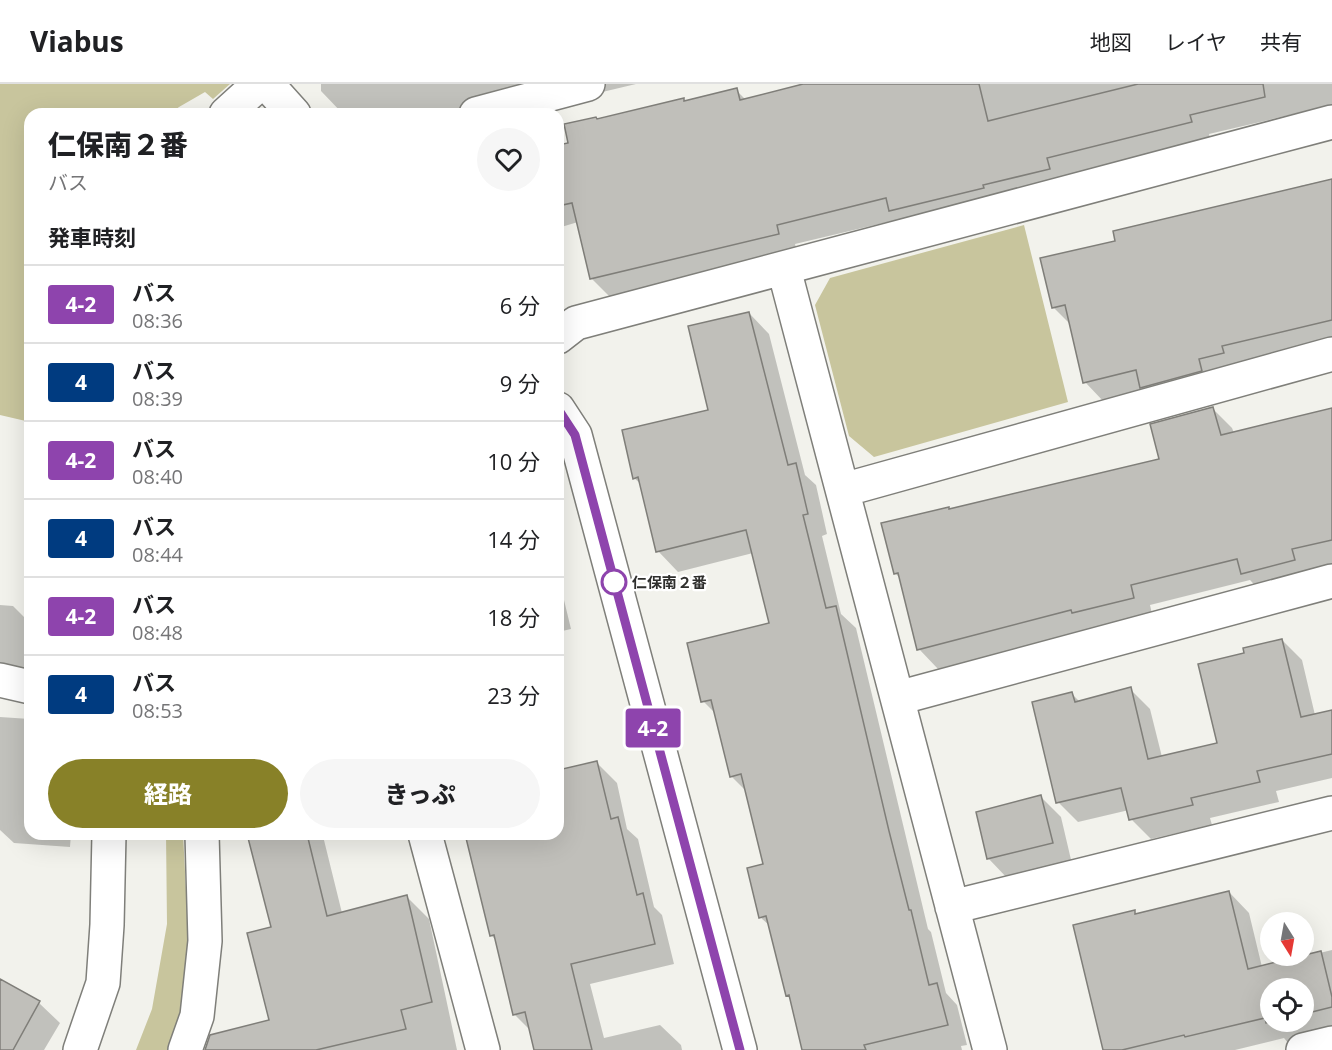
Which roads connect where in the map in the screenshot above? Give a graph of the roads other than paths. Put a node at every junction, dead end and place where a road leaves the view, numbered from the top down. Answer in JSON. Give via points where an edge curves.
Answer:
{"nodes":[{"id":1,"x":259,"y":84,"type":"edge"},
{"id":2,"x":267,"y":84,"type":"edge"},
{"id":3,"x":588,"y":84,"type":"edge"},
{"id":4,"x":233,"y":108,"type":"edge"},
{"id":5,"x":289,"y":108,"type":"edge"},
{"id":6,"x":498,"y":108,"type":"edge"},
{"id":7,"x":1332,"y":122,"type":"edge"},
{"id":8,"x":784,"y":270,"type":"junction"},
{"id":9,"x":564,"y":332,"type":"edge"},
{"id":10,"x":1332,"y":354,"type":"edge"},
{"id":11,"x":564,"y":418,"type":"edge"},
{"id":12,"x":843,"y":490,"type":"junction"},
{"id":13,"x":1332,"y":581,"type":"edge"},
{"id":14,"x":0,"y":680,"type":"edge"},
{"id":15,"x":24,"y":686,"type":"edge"},
{"id":16,"x":898,"y":699,"type":"junction"},
{"id":17,"x":1332,"y":813,"type":"edge"},
{"id":18,"x":109,"y":840,"type":"edge"},
{"id":19,"x":201,"y":840,"type":"edge"},
{"id":20,"x":427,"y":840,"type":"edge"},
{"id":21,"x":952,"y":907,"type":"junction"},
{"id":22,"x":1332,"y":1043,"type":"edge"},
{"id":23,"x":80,"y":1050,"type":"edge"},
{"id":24,"x":185,"y":1050,"type":"edge"},
{"id":25,"x":483,"y":1050,"type":"edge"},
{"id":26,"x":740,"y":1050,"type":"edge"},
{"id":27,"x":990,"y":1050,"type":"edge"},
{"id":28,"x":1303,"y":1050,"type":"edge"}],
"edges":[{"from":1,"to":4,"type":"street"},
{"from":2,"to":5,"type":"street"},
{"from":3,"to":6,"type":"street"},
{"from":7,"to":8,"type":"street"},
{"from":8,"to":9,"type":"street","via":[[576,323]]},
{"from":8,"to":12,"type":"street"},
{"from":10,"to":12,"type":"street"},
{"from":11,"to":26,"type":"street","via":[[575,435]]},
{"from":12,"to":16,"type":"street"},
{"from":13,"to":16,"type":"street"},
{"from":14,"to":15,"type":"street"},
{"from":16,"to":21,"type":"street"},
{"from":17,"to":21,"type":"street"},
{"from":18,"to":23,"type":"street","via":[[103,983]]},
{"from":19,"to":24,"type":"street","via":[[205,941],[197,1016]]},
{"from":20,"to":25,"type":"street"},
{"from":21,"to":27,"type":"street"},
{"from":22,"to":28,"type":"street"}]}
